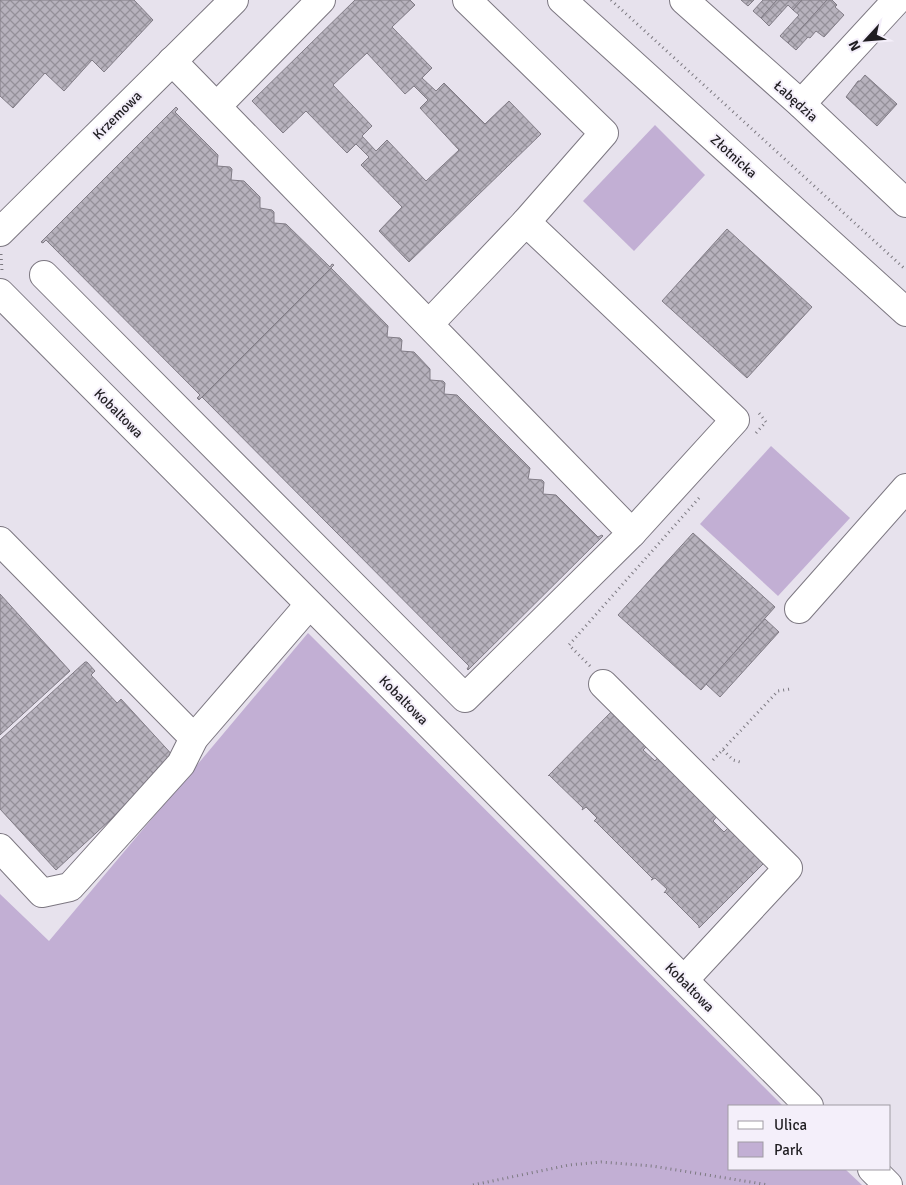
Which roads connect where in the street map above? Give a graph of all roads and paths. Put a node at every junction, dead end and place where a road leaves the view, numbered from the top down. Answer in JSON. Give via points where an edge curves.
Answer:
{"nodes":[{"id":1,"x":234,"y":0,"type":"edge"},
{"id":2,"x":321,"y":0,"type":"edge"},
{"id":3,"x":467,"y":0,"type":"edge"},
{"id":4,"x":562,"y":0,"type":"edge"},
{"id":5,"x":611,"y":0,"type":"edge"},
{"id":6,"x":684,"y":0,"type":"edge"},
{"id":7,"x":897,"y":0,"type":"edge"},
{"id":8,"x":172,"y":61,"type":"junction"},
{"id":9,"x":800,"y":104,"type":"junction"},
{"id":10,"x":217,"y":106,"type":"junction"},
{"id":11,"x":906,"y":203,"type":"edge"},
{"id":12,"x":526,"y":222,"type":"junction"},
{"id":13,"x":0,"y":232,"type":"edge"},
{"id":14,"x":906,"y":270,"type":"edge"},
{"id":15,"x":44,"y":275,"type":"dead end"},
{"id":16,"x":0,"y":293,"type":"edge"},
{"id":17,"x":906,"y":312,"type":"edge"},
{"id":18,"x":429,"y":324,"type":"junction"},
{"id":19,"x":756,"y":409,"type":"dead end"},
{"id":20,"x":753,"y":437,"type":"dead end"},
{"id":21,"x":906,"y":488,"type":"edge"},
{"id":22,"x":700,"y":496,"type":"dead end"},
{"id":23,"x":632,"y":533,"type":"junction"},
{"id":24,"x":0,"y":541,"type":"edge"},
{"id":25,"x":309,"y":605,"type":"junction"},
{"id":26,"x":799,"y":608,"type":"dead end"},
{"id":27,"x":604,"y":684,"type":"joint"},
{"id":28,"x":790,"y":689,"type":"dead end"},
{"id":29,"x":194,"y":738,"type":"junction"},
{"id":30,"x":723,"y":750,"type":"junction"},
{"id":31,"x":740,"y":762,"type":"dead end"},
{"id":32,"x":697,"y":777,"type":"junction"},
{"id":33,"x":0,"y":848,"type":"edge"},
{"id":34,"x":684,"y":980,"type":"junction"},
{"id":35,"x":809,"y":1105,"type":"edge"},
{"id":36,"x":873,"y":1170,"type":"edge"},
{"id":37,"x":473,"y":1185,"type":"edge"},
{"id":38,"x":769,"y":1185,"type":"edge"},
{"id":39,"x":888,"y":1185,"type":"edge"}],
"edges":[{"from":1,"to":8,"type":"street","name":"Krzemowa"},
{"from":2,"to":10,"type":"street"},
{"from":3,"to":12,"type":"street","via":[[604,133]]},
{"from":4,"to":17,"type":"street","name":"Złotnicka"},
{"from":5,"to":14,"type":"path"},
{"from":6,"to":9,"type":"street","name":"Łabędzia"},
{"from":7,"to":9,"type":"street"},
{"from":8,"to":10,"type":"street"},
{"from":8,"to":13,"type":"street","name":"Krzemowa"},
{"from":9,"to":11,"type":"street","name":"Łabędzia"},
{"from":10,"to":18,"type":"street"},
{"from":12,"to":18,"type":"street"},
{"from":12,"to":23,"type":"street","via":[[735,420]]},
{"from":15,"to":23,"type":"street","via":[[465,698]]},
{"from":16,"to":25,"type":"street","name":"Kobaltowa"},
{"from":18,"to":23,"type":"street"},
{"from":19,"to":20,"type":"path","via":[[766,422]]},
{"from":21,"to":26,"type":"street"},
{"from":22,"to":27,"type":"path","via":[[569,645],[602,678]]},
{"from":24,"to":29,"type":"street"},
{"from":25,"to":29,"type":"street"},
{"from":25,"to":34,"type":"street","name":"Kobaltowa"},
{"from":27,"to":32,"type":"street"},
{"from":28,"to":30,"type":"path","via":[[778,691]]},
{"from":29,"to":33,"type":"street","via":[[181,764],[70,888],[42,893]]},
{"from":30,"to":31,"type":"path"},
{"from":30,"to":32,"type":"path"},
{"from":32,"to":34,"type":"street","via":[[788,868]]},
{"from":34,"to":35,"type":"street","name":"Kobaltowa"},
{"from":36,"to":39,"type":"street"},
{"from":37,"to":38,"type":"path","via":[[569,1165],[601,1162],[652,1166]]}]}
